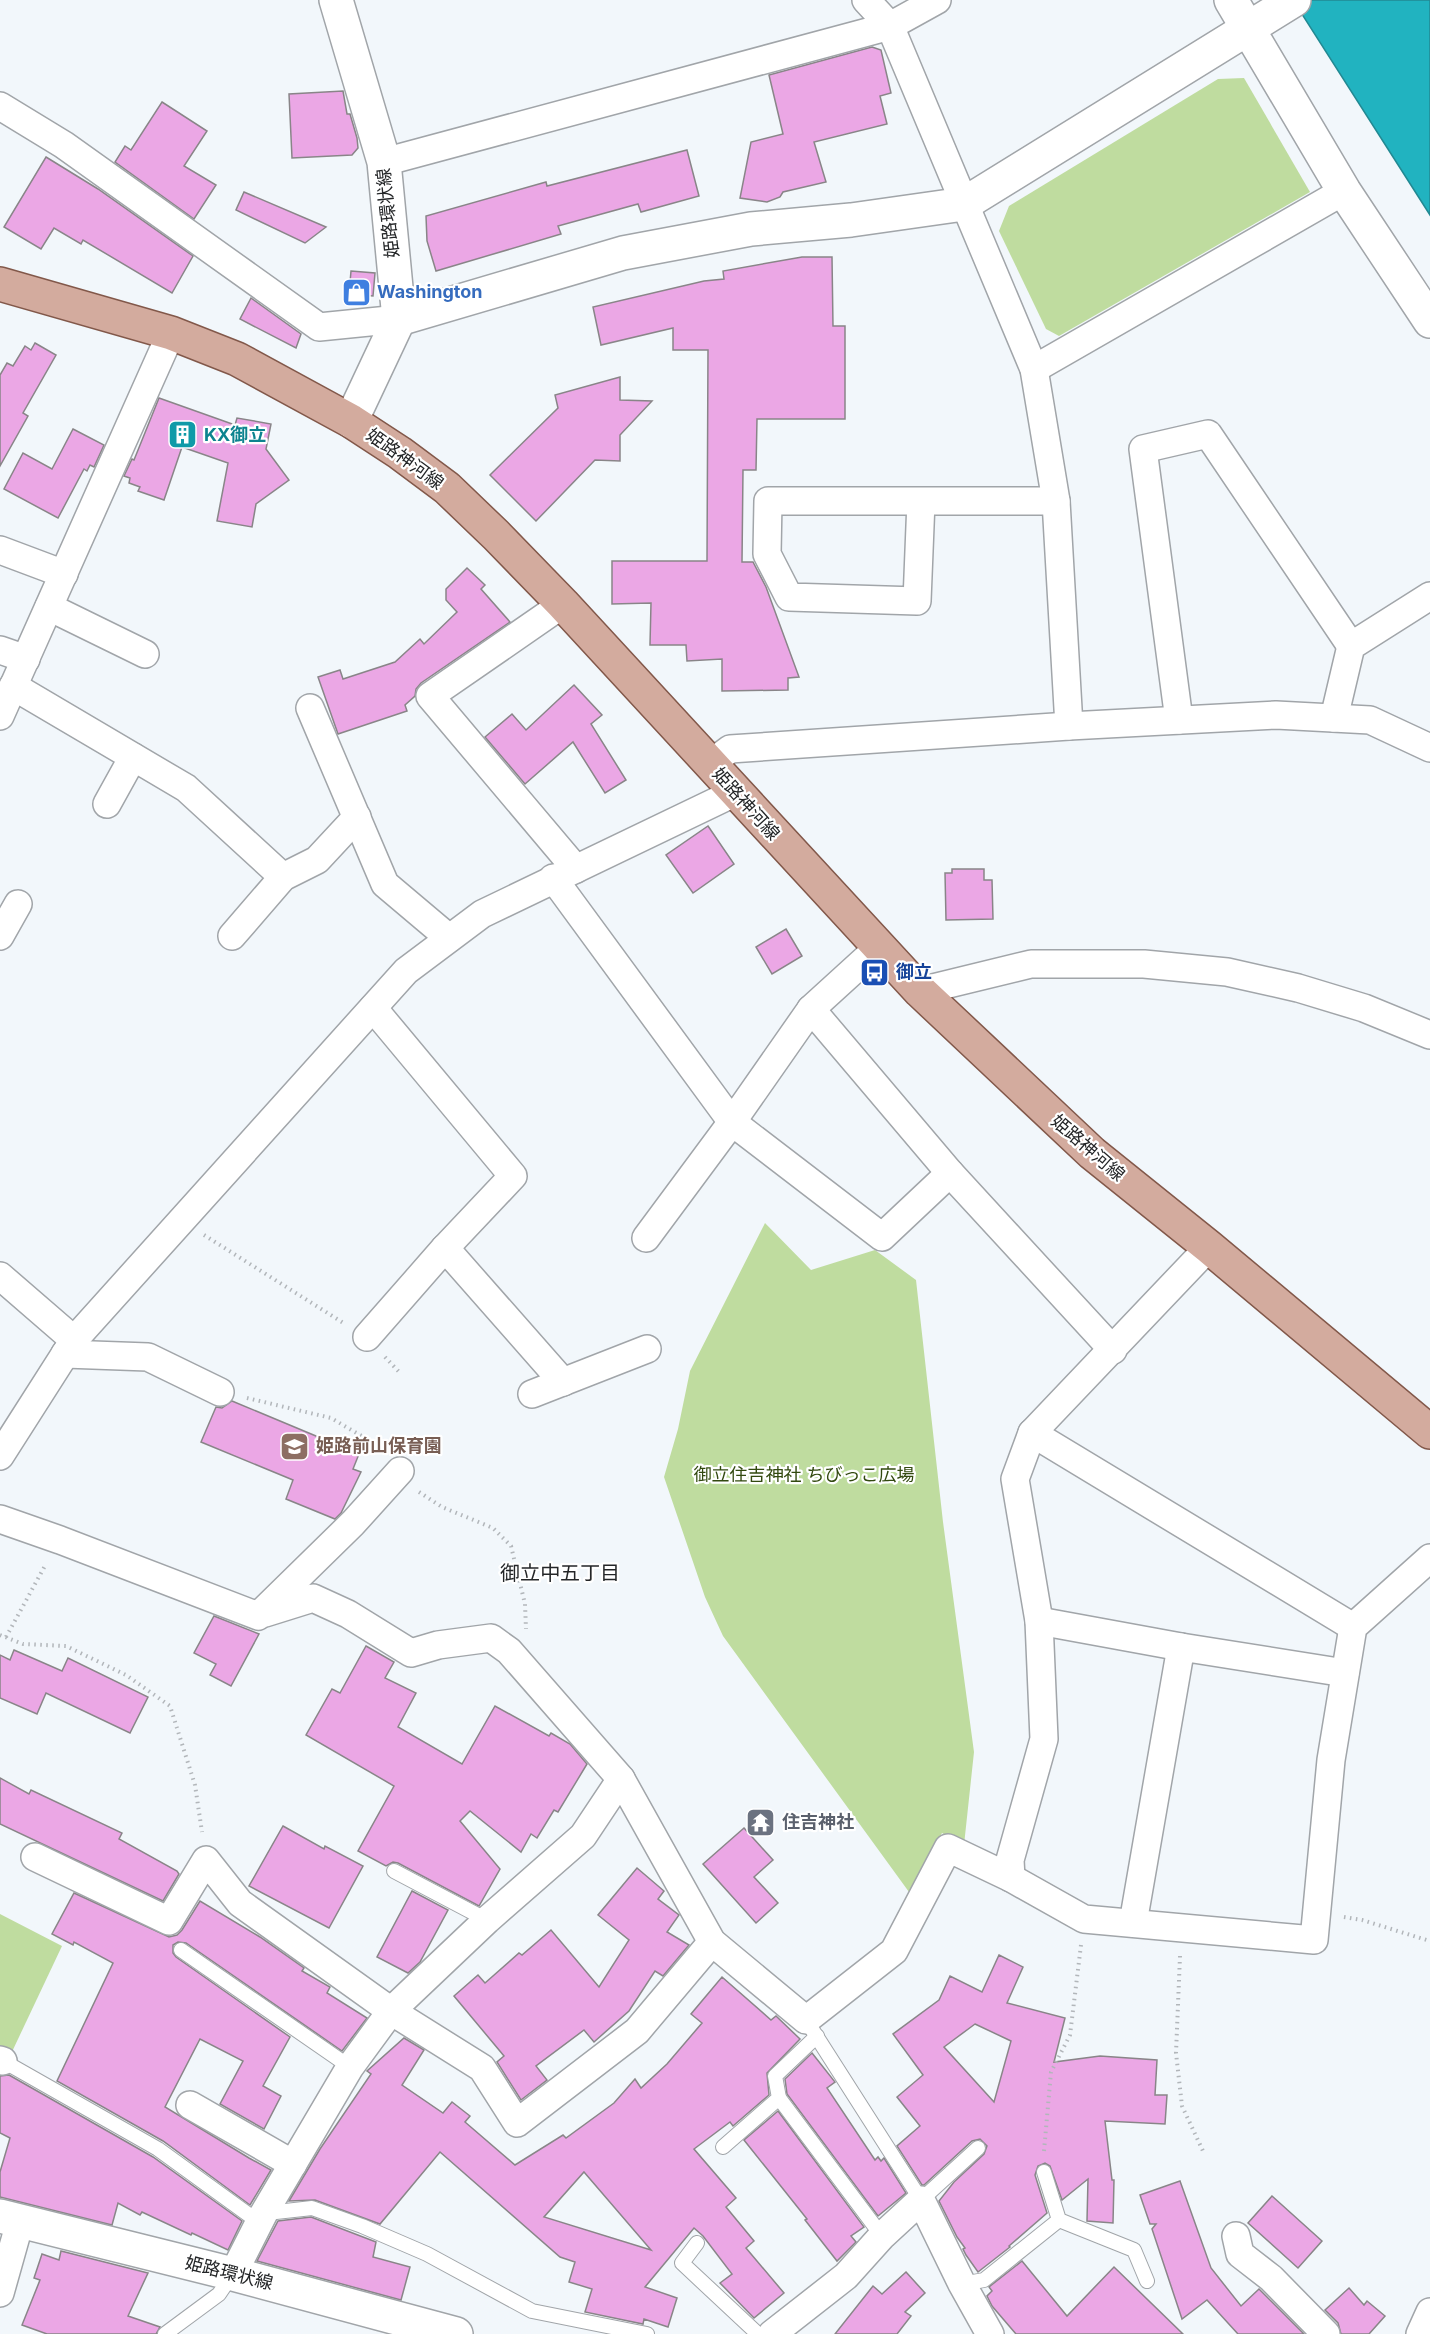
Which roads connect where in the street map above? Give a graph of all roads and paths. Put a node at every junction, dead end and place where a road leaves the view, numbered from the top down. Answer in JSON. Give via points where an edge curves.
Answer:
{"nodes":[{"id":1,"x":336,"y":0,"type":"edge"},
{"id":2,"x":866,"y":0,"type":"edge"},
{"id":3,"x":937,"y":0,"type":"edge"},
{"id":4,"x":1231,"y":0,"type":"edge"},
{"id":5,"x":1294,"y":0,"type":"edge"},
{"id":6,"x":890,"y":26,"type":"junction"},
{"id":7,"x":1248,"y":30,"type":"junction"},
{"id":8,"x":0,"y":106,"type":"edge"},
{"id":9,"x":384,"y":162,"type":"junction"},
{"id":10,"x":1344,"y":191,"type":"junction"},
{"id":11,"x":964,"y":204,"type":"junction"},
{"id":12,"x":0,"y":284,"type":"edge"},
{"id":13,"x":399,"y":319,"type":"junction"},
{"id":14,"x":1430,"y":321,"type":"edge"},
{"id":15,"x":171,"y":333,"type":"junction"},
{"id":16,"x":1034,"y":369,"type":"junction"},
{"id":17,"x":351,"y":421,"type":"junction"},
{"id":18,"x":921,"y":501,"type":"junction"},
{"id":19,"x":1056,"y":501,"type":"junction"},
{"id":20,"x":0,"y":550,"type":"edge"},
{"id":21,"x":64,"y":574,"type":"junction"},
{"id":22,"x":1430,"y":596,"type":"edge"},
{"id":23,"x":563,"y":604,"type":"junction"},
{"id":24,"x":49,"y":607,"type":"junction"},
{"id":25,"x":1351,"y":646,"type":"junction"},
{"id":26,"x":0,"y":650,"type":"edge"},
{"id":27,"x":145,"y":654,"type":"dead end"},
{"id":28,"x":26,"y":659,"type":"junction"},
{"id":29,"x":13,"y":686,"type":"junction"},
{"id":30,"x":310,"y":708,"type":"dead end"},
{"id":31,"x":0,"y":716,"type":"edge"},
{"id":32,"x":1334,"y":718,"type":"junction"},
{"id":33,"x":1179,"y":720,"type":"junction"},
{"id":34,"x":1069,"y":726,"type":"junction"},
{"id":35,"x":1430,"y":748,"type":"edge"},
{"id":36,"x":133,"y":757,"type":"junction"},
{"id":37,"x":710,"y":764,"type":"junction"},
{"id":38,"x":736,"y":792,"type":"junction"},
{"id":39,"x":107,"y":804,"type":"dead end"},
{"id":40,"x":357,"y":817,"type":"junction"},
{"id":41,"x":565,"y":874,"type":"junction"},
{"id":42,"x":283,"y":877,"type":"junction"},
{"id":43,"x":18,"y":904,"type":"dead end"},
{"id":44,"x":0,"y":936,"type":"edge"},
{"id":45,"x":231,"y":936,"type":"dead end"},
{"id":46,"x":449,"y":938,"type":"junction"},
{"id":47,"x":878,"y":948,"type":"junction"},
{"id":48,"x":920,"y":991,"type":"junction"},
{"id":49,"x":373,"y":1008,"type":"junction"},
{"id":50,"x":811,"y":1009,"type":"junction"},
{"id":51,"x":1430,"y":1035,"type":"edge"},
{"id":52,"x":732,"y":1122,"type":"junction"},
{"id":53,"x":950,"y":1173,"type":"junction"},
{"id":54,"x":181,"y":1221,"type":"junction"},
{"id":55,"x":646,"y":1238,"type":"dead end"},
{"id":56,"x":1209,"y":1247,"type":"junction"},
{"id":57,"x":445,"y":1248,"type":"junction"},
{"id":58,"x":0,"y":1276,"type":"edge"},
{"id":59,"x":367,"y":1337,"type":"junction"},
{"id":60,"x":70,"y":1347,"type":"junction"},
{"id":61,"x":646,"y":1349,"type":"dead end"},
{"id":62,"x":1113,"y":1350,"type":"junction"},
{"id":63,"x":401,"y":1374,"type":"dead end"},
{"id":64,"x":563,"y":1382,"type":"junction"},
{"id":65,"x":220,"y":1392,"type":"dead end"},
{"id":66,"x":532,"y":1394,"type":"dead end"},
{"id":67,"x":1430,"y":1432,"type":"edge"},
{"id":68,"x":1032,"y":1433,"type":"junction"},
{"id":69,"x":0,"y":1456,"type":"edge"},
{"id":70,"x":400,"y":1471,"type":"dead end"},
{"id":71,"x":0,"y":1520,"type":"edge"},
{"id":72,"x":60,"y":1540,"type":"junction"},
{"id":73,"x":1430,"y":1558,"type":"edge"},
{"id":74,"x":258,"y":1616,"type":"junction"},
{"id":75,"x":1039,"y":1621,"type":"junction"},
{"id":76,"x":1353,"y":1628,"type":"junction"},
{"id":77,"x":0,"y":1635,"type":"edge"},
{"id":78,"x":6,"y":1637,"type":"junction"},
{"id":79,"x":1181,"y":1647,"type":"junction"},
{"id":80,"x":1345,"y":1673,"type":"junction"},
{"id":81,"x":621,"y":1779,"type":"junction"},
{"id":82,"x":35,"y":1857,"type":"dead end"},
{"id":83,"x":206,"y":1860,"type":"junction"},
{"id":84,"x":394,"y":1871,"type":"dead end"},
{"id":85,"x":1011,"y":1878,"type":"junction"},
{"id":86,"x":1317,"y":1912,"type":"junction"},
{"id":87,"x":1084,"y":1919,"type":"junction"},
{"id":88,"x":487,"y":1920,"type":"junction"},
{"id":89,"x":1133,"y":1923,"type":"junction"},
{"id":90,"x":1182,"y":1928,"type":"junction"},
{"id":91,"x":1430,"y":1941,"type":"edge"},
{"id":92,"x":712,"y":1942,"type":"junction"},
{"id":93,"x":181,"y":1950,"type":"dead end"},
{"id":94,"x":391,"y":2011,"type":"junction"},
{"id":95,"x":811,"y":2028,"type":"junction"},
{"id":96,"x":1,"y":2061,"type":"edge"},
{"id":97,"x":350,"y":2067,"type":"junction"},
{"id":98,"x":779,"y":2097,"type":"junction"},
{"id":99,"x":190,"y":2105,"type":"dead end"},
{"id":100,"x":723,"y":2147,"type":"dead end"},
{"id":101,"x":978,"y":2148,"type":"dead end"},
{"id":102,"x":1203,"y":2151,"type":"dead end"},
{"id":103,"x":293,"y":2164,"type":"junction"},
{"id":104,"x":1044,"y":2172,"type":"joint"},
{"id":105,"x":921,"y":2200,"type":"junction"},
{"id":106,"x":264,"y":2213,"type":"junction"},
{"id":107,"x":10,"y":2219,"type":"edge"},
{"id":108,"x":1059,"y":2220,"type":"junction"},
{"id":109,"x":882,"y":2236,"type":"junction"},
{"id":110,"x":1236,"y":2236,"type":"dead end"},
{"id":111,"x":697,"y":2243,"type":"dead end"},
{"id":112,"x":233,"y":2274,"type":"junction"},
{"id":113,"x":1148,"y":2281,"type":"dead end"},
{"id":114,"x":962,"y":2284,"type":"junction"},
{"id":115,"x":0,"y":2293,"type":"edge"},
{"id":116,"x":1430,"y":2312,"type":"edge"},
{"id":117,"x":165,"y":2334,"type":"edge"},
{"id":118,"x":456,"y":2334,"type":"edge"},
{"id":119,"x":647,"y":2334,"type":"edge"},
{"id":120,"x":758,"y":2334,"type":"edge"},
{"id":121,"x":772,"y":2334,"type":"edge"},
{"id":122,"x":990,"y":2334,"type":"edge"},
{"id":123,"x":1326,"y":2334,"type":"edge"},
{"id":124,"x":1420,"y":2334,"type":"edge"}],
"edges":[{"from":1,"to":9,"type":"street","name":"姫路環状線"},
{"from":2,"to":6,"type":"street"},
{"from":3,"to":6,"type":"street"},
{"from":4,"to":7,"type":"street"},
{"from":5,"to":7,"type":"street"},
{"from":6,"to":9,"type":"street"},
{"from":6,"to":11,"type":"street"},
{"from":7,"to":10,"type":"street"},
{"from":7,"to":11,"type":"street"},
{"from":8,"to":13,"type":"street","via":[[64,145],[319,327]]},
{"from":9,"to":13,"type":"street","name":"姫路環状線"},
{"from":10,"to":14,"type":"street"},
{"from":10,"to":16,"type":"street"},
{"from":11,"to":13,"type":"street","via":[[751,229],[623,254]]},
{"from":11,"to":16,"type":"street"},
{"from":12,"to":15,"type":"main road","name":"姫路神河線"},
{"from":13,"to":17,"type":"street"},
{"from":15,"to":17,"type":"main road","name":"姫路神河線","via":[[237,359]]},
{"from":15,"to":21,"type":"street"},
{"from":16,"to":19,"type":"street"},
{"from":17,"to":23,"type":"main road","name":"姫路神河線","via":[[447,488]]},
{"from":18,"to":18,"type":"street","via":[[768,501],[767,554],[789,597],[917,601]]},
{"from":18,"to":19,"type":"street"},
{"from":19,"to":34,"type":"street"},
{"from":20,"to":21,"type":"street"},
{"from":21,"to":24,"type":"street"},
{"from":22,"to":25,"type":"street"},
{"from":23,"to":37,"type":"main road","name":"姫路神河線"},
{"from":23,"to":41,"type":"street","via":[[430,696]]},
{"from":24,"to":27,"type":"street"},
{"from":24,"to":28,"type":"street"},
{"from":25,"to":32,"type":"street"},
{"from":25,"to":33,"type":"street","via":[[1208,434],[1143,449]]},
{"from":26,"to":28,"type":"street"},
{"from":28,"to":29,"type":"street"},
{"from":29,"to":31,"type":"street"},
{"from":29,"to":36,"type":"street"},
{"from":30,"to":40,"type":"street"},
{"from":32,"to":33,"type":"street","via":[[1276,715]]},
{"from":32,"to":35,"type":"street","via":[[1370,720]]},
{"from":33,"to":34,"type":"street"},
{"from":34,"to":37,"type":"street","via":[[730,749]]},
{"from":36,"to":39,"type":"street"},
{"from":36,"to":42,"type":"street","via":[[186,788]]},
{"from":37,"to":38,"type":"main road","name":"姫路神河線"},
{"from":38,"to":41,"type":"street"},
{"from":38,"to":47,"type":"main road","name":"姫路神河線"},
{"from":40,"to":42,"type":"street","via":[[317,860]]},
{"from":40,"to":46,"type":"street","via":[[385,884]]},
{"from":41,"to":46,"type":"street","via":[[482,914]]},
{"from":41,"to":52,"type":"street"},
{"from":42,"to":45,"type":"street"},
{"from":43,"to":44,"type":"street"},
{"from":46,"to":49,"type":"street","via":[[406,971]]},
{"from":47,"to":48,"type":"main road","name":"姫路神河線"},
{"from":47,"to":50,"type":"street"},
{"from":48,"to":51,"type":"street","via":[[1030,964],[1144,963],[1227,972],[1298,988],[1364,1008]]},
{"from":48,"to":56,"type":"main road","name":"姫路神河線","via":[[1092,1154]]},
{"from":49,"to":54,"type":"street"},
{"from":49,"to":57,"type":"street","via":[[513,1176]]},
{"from":50,"to":52,"type":"street"},
{"from":50,"to":53,"type":"street"},
{"from":52,"to":53,"type":"street","via":[[882,1237]]},
{"from":52,"to":55,"type":"street"},
{"from":53,"to":62,"type":"street"},
{"from":54,"to":59,"type":"path"},
{"from":54,"to":60,"type":"street"},
{"from":56,"to":62,"type":"street"},
{"from":56,"to":67,"type":"main road","name":"姫路神河線"},
{"from":57,"to":59,"type":"street"},
{"from":57,"to":64,"type":"street"},
{"from":58,"to":60,"type":"street"},
{"from":59,"to":63,"type":"path"},
{"from":60,"to":65,"type":"street","via":[[148,1356]]},
{"from":60,"to":69,"type":"street"},
{"from":61,"to":64,"type":"street"},
{"from":62,"to":68,"type":"street"},
{"from":64,"to":66,"type":"street"},
{"from":68,"to":75,"type":"street","via":[[1015,1479]]},
{"from":68,"to":76,"type":"street"},
{"from":70,"to":74,"type":"street"},
{"from":71,"to":72,"type":"street"},
{"from":72,"to":74,"type":"street"},
{"from":72,"to":78,"type":"path"},
{"from":73,"to":76,"type":"street"},
{"from":74,"to":81,"type":"street","via":[[313,1598],[348,1614],[411,1653],[491,1638],[509,1651]]},
{"from":75,"to":79,"type":"street"},
{"from":75,"to":85,"type":"street","via":[[1044,1739],[1010,1860]]},
{"from":76,"to":80,"type":"street"},
{"from":77,"to":78,"type":"path"},
{"from":78,"to":83,"type":"path","via":[[23,1644],[66,1646],[126,1675],[171,1706],[195,1785]]},
{"from":79,"to":80,"type":"street"},
{"from":79,"to":89,"type":"street"},
{"from":80,"to":86,"type":"street","via":[[1331,1760]]},
{"from":81,"to":88,"type":"street","via":[[583,1836]]},
{"from":81,"to":92,"type":"street"},
{"from":82,"to":83,"type":"street","via":[[169,1921]]},
{"from":83,"to":94,"type":"street","via":[[240,1903]]},
{"from":84,"to":88,"type":"lane"},
{"from":85,"to":87,"type":"street"},
{"from":85,"to":95,"type":"street","via":[[948,1848],[894,1951]]},
{"from":86,"to":90,"type":"street","via":[[1314,1940]]},
{"from":86,"to":91,"type":"path","via":[[1362,1920]]},
{"from":87,"to":89,"type":"street"},
{"from":87,"to":104,"type":"path","via":[[1070,2035],[1051,2072]]},
{"from":88,"to":94,"type":"street"},
{"from":89,"to":90,"type":"street"},
{"from":90,"to":102,"type":"path","via":[[1176,2053],[1182,2106]]},
{"from":92,"to":94,"type":"street","via":[[637,2031],[516,2123],[482,2068]]},
{"from":92,"to":95,"type":"street"},
{"from":93,"to":97,"type":"lane"},
{"from":94,"to":97,"type":"street"},
{"from":95,"to":98,"type":"lane","via":[[775,2076]]},
{"from":95,"to":105,"type":"lane"},
{"from":96,"to":106,"type":"lane","via":[[158,2149],[249,2215]]},
{"from":97,"to":103,"type":"street"},
{"from":98,"to":100,"type":"lane"},
{"from":98,"to":109,"type":"lane"},
{"from":99,"to":103,"type":"street"},
{"from":101,"to":105,"type":"lane"},
{"from":103,"to":106,"type":"street"},
{"from":104,"to":108,"type":"lane"},
{"from":105,"to":109,"type":"street"},
{"from":105,"to":114,"type":"street"},
{"from":106,"to":112,"type":"street"},
{"from":106,"to":119,"type":"lane","via":[[312,2208],[427,2254],[531,2311]]},
{"from":107,"to":112,"type":"street","name":"姫路環状線"},
{"from":107,"to":115,"type":"street"},
{"from":108,"to":113,"type":"lane","via":[[1134,2250]]},
{"from":108,"to":114,"type":"lane","via":[[984,2280]]},
{"from":109,"to":121,"type":"street","via":[[846,2276]]},
{"from":110,"to":123,"type":"street","via":[[1240,2254],[1271,2278]]},
{"from":111,"to":120,"type":"lane","via":[[682,2263]]},
{"from":112,"to":117,"type":"lane","via":[[219,2294]]},
{"from":112,"to":118,"type":"street","name":"姫路環状線"},
{"from":114,"to":122,"type":"street"},
{"from":116,"to":124,"type":"street"}]}
